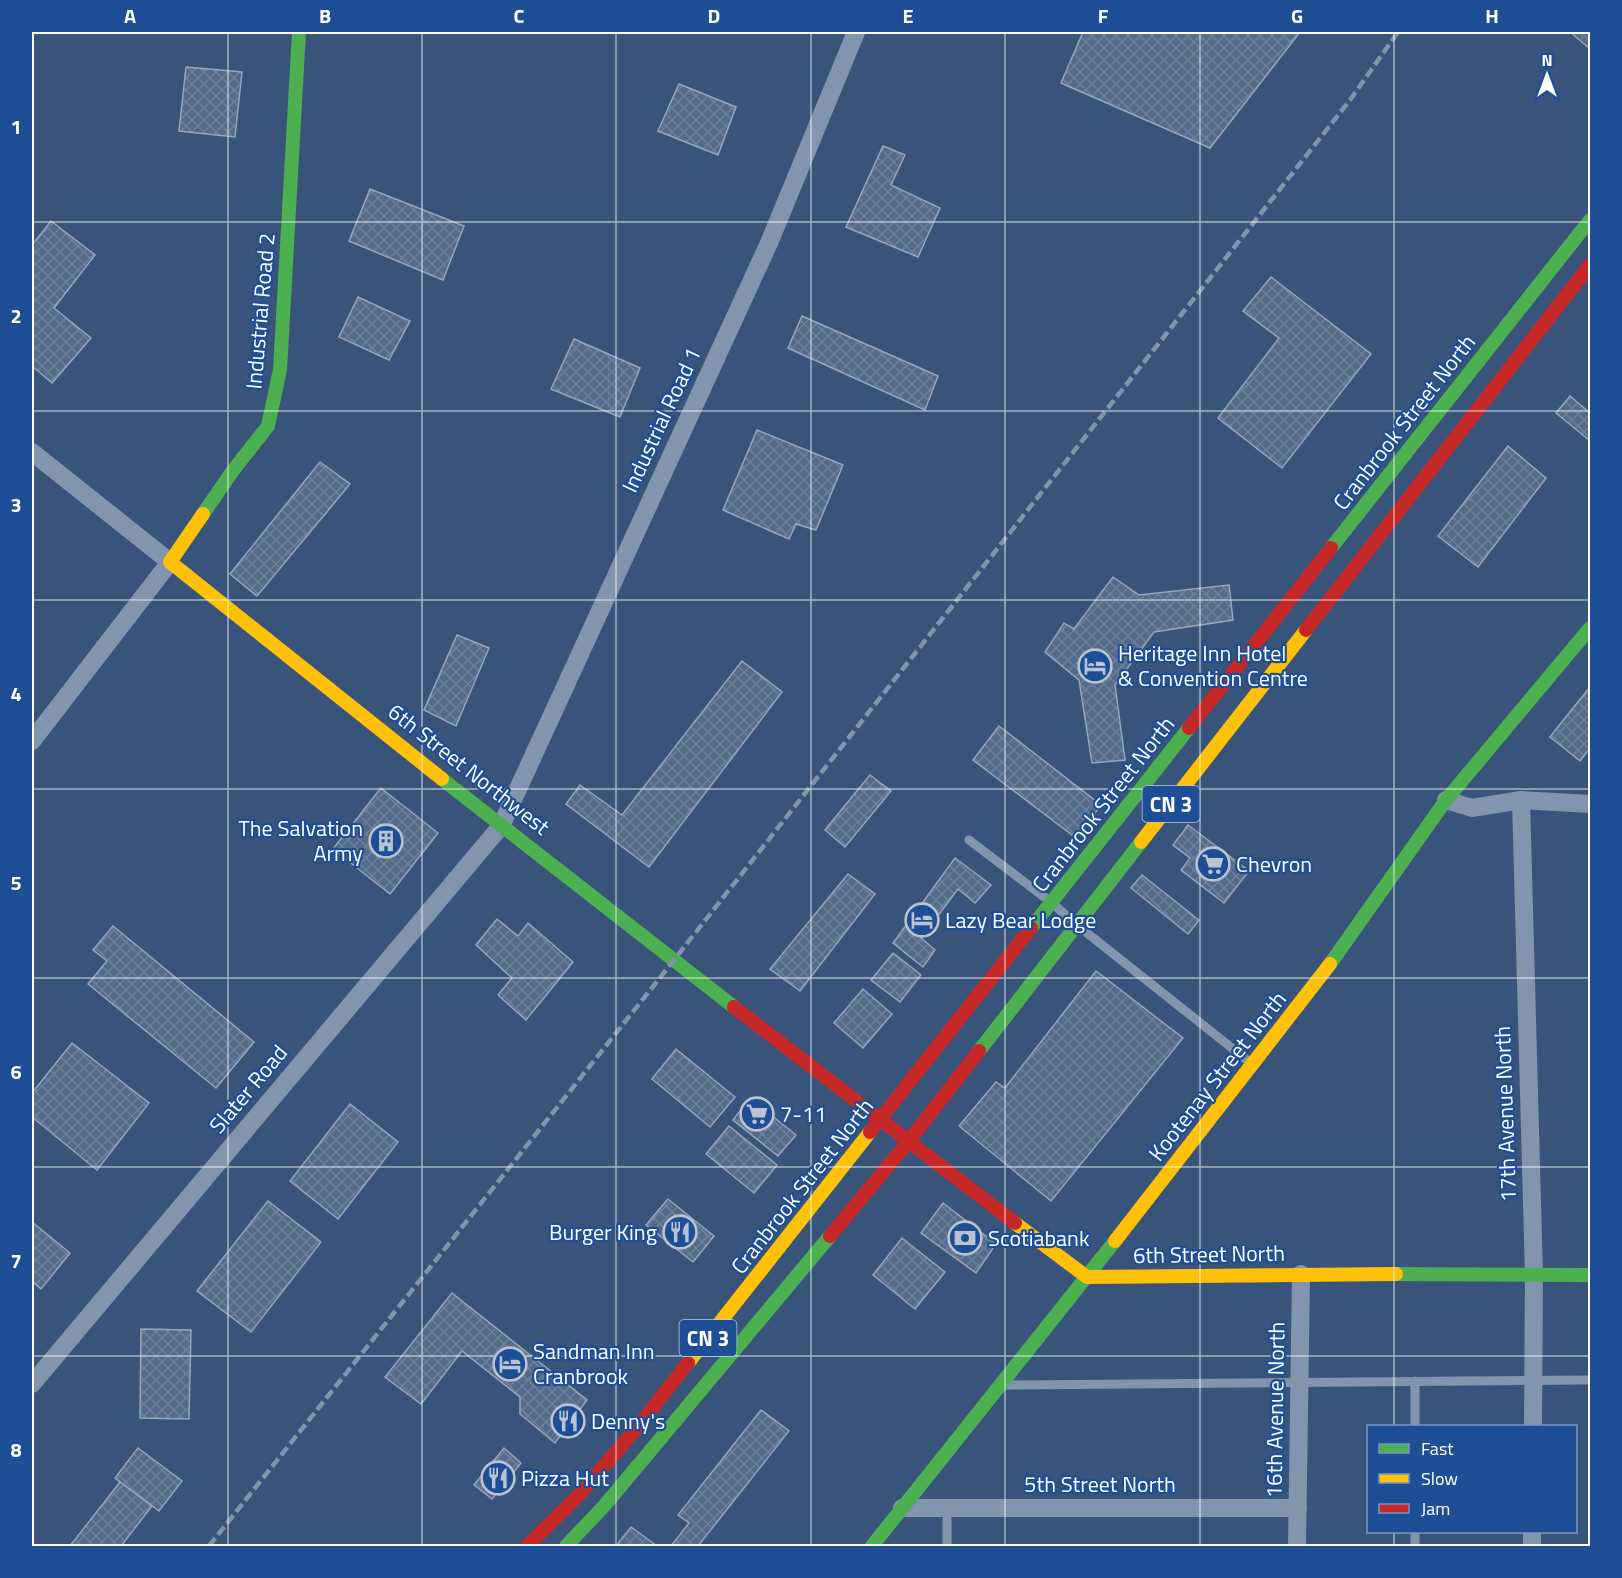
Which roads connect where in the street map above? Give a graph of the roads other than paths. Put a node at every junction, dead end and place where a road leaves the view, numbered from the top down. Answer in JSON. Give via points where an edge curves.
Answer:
{"nodes":[{"id":1,"x":299,"y":32,"type":"edge"},
{"id":2,"x":856,"y":32,"type":"edge"},
{"id":3,"x":1590,"y":220,"type":"edge"},
{"id":4,"x":1590,"y":266,"type":"edge"},
{"id":5,"x":32,"y":452,"type":"edge"},
{"id":6,"x":170,"y":562,"type":"junction"},
{"id":7,"x":1590,"y":628,"type":"edge"},
{"id":8,"x":32,"y":741,"type":"edge"},
{"id":9,"x":1446,"y":800,"type":"junction"},
{"id":10,"x":1521,"y":800,"type":"junction"},
{"id":11,"x":1590,"y":804,"type":"edge"},
{"id":12,"x":501,"y":825,"type":"junction"},
{"id":13,"x":969,"y":840,"type":"dead end"},
{"id":14,"x":1052,"y":903,"type":"junction"},
{"id":15,"x":1077,"y":925,"type":"junction"},
{"id":16,"x":1252,"y":1065,"type":"junction"},
{"id":17,"x":880,"y":1121,"type":"junction"},
{"id":18,"x":908,"y":1142,"type":"junction"},
{"id":19,"x":1301,"y":1274,"type":"junction"},
{"id":20,"x":1534,"y":1275,"type":"junction"},
{"id":21,"x":1590,"y":1275,"type":"edge"},
{"id":22,"x":1087,"y":1277,"type":"junction"},
{"id":23,"x":1533,"y":1380,"type":"junction"},
{"id":24,"x":1590,"y":1380,"type":"edge"},
{"id":25,"x":1299,"y":1382,"type":"junction"},
{"id":26,"x":1415,"y":1382,"type":"junction"},
{"id":27,"x":32,"y":1384,"type":"edge"},
{"id":28,"x":1001,"y":1385,"type":"junction"},
{"id":29,"x":1415,"y":1425,"type":"edge"},
{"id":30,"x":1533,"y":1425,"type":"edge"},
{"id":31,"x":902,"y":1509,"type":"junction"},
{"id":32,"x":947,"y":1509,"type":"junction"},
{"id":33,"x":1298,"y":1509,"type":"junction"},
{"id":34,"x":527,"y":1546,"type":"edge"},
{"id":35,"x":566,"y":1546,"type":"edge"},
{"id":36,"x":872,"y":1546,"type":"edge"},
{"id":37,"x":947,"y":1546,"type":"edge"},
{"id":38,"x":1297,"y":1546,"type":"edge"}],
"edges":[{"from":1,"to":6,"type":"main road","name":"Industrial Road 2","via":[[276,395],[268,426]]},
{"from":2,"to":12,"type":"street","name":"Industrial Road 1","via":[[769,243]]},
{"from":3,"to":14,"type":"main road","name":"Cranbrook Street North","number":"CN 3"},
{"from":4,"to":15,"type":"main road","number":"CN 3"},
{"from":5,"to":6,"type":"street","name":"6th Street Northwest"},
{"from":6,"to":8,"type":"street"},
{"from":6,"to":12,"type":"main road","name":"6th Street Northwest"},
{"from":7,"to":9,"type":"main road","name":"Kootenay Street North"},
{"from":9,"to":10,"type":"street","via":[[1472,808]]},
{"from":9,"to":16,"type":"main road","name":"Kootenay Street North","via":[[1316,984]]},
{"from":10,"to":11,"type":"street"},
{"from":10,"to":20,"type":"street","name":"17th Avenue North"},
{"from":12,"to":17,"type":"main road","name":"6th Street Northwest"},
{"from":12,"to":27,"type":"street","name":"Slater Road"},
{"from":13,"to":14,"type":"lane"},
{"from":14,"to":15,"type":"lane"},
{"from":14,"to":17,"type":"main road","name":"Cranbrook Street North","number":"CN 3"},
{"from":15,"to":16,"type":"lane"},
{"from":15,"to":18,"type":"main road","number":"CN 3"},
{"from":16,"to":22,"type":"main road","name":"Kootenay Street North"},
{"from":17,"to":18,"type":"main road"},
{"from":17,"to":34,"type":"main road","name":"Cranbrook Street North","number":"CN 3","via":[[635,1430],[579,1495]]},
{"from":18,"to":22,"type":"main road"},
{"from":18,"to":35,"type":"main road","number":"CN 3","via":[[613,1497]]},
{"from":19,"to":20,"type":"main road","name":"6th Street North"},
{"from":19,"to":22,"type":"main road","name":"6th Street North"},
{"from":19,"to":25,"type":"street","name":"16th Avenue North"},
{"from":20,"to":21,"type":"main road","name":"6th Street North"},
{"from":20,"to":23,"type":"street","name":"17th Avenue North"},
{"from":22,"to":28,"type":"main road","name":"Kootenay Street North"},
{"from":23,"to":24,"type":"lane"},
{"from":23,"to":26,"type":"lane"},
{"from":23,"to":30,"type":"street","name":"17th Avenue North"},
{"from":25,"to":26,"type":"lane"},
{"from":25,"to":28,"type":"lane"},
{"from":25,"to":33,"type":"street","name":"16th Avenue North"},
{"from":26,"to":29,"type":"lane"},
{"from":28,"to":31,"type":"main road","name":"Kootenay Street North"},
{"from":31,"to":32,"type":"street","name":"5th Street North"},
{"from":31,"to":36,"type":"main road","name":"Kootenay Street North"},
{"from":32,"to":33,"type":"street","name":"5th Street North"},
{"from":32,"to":37,"type":"lane"},
{"from":33,"to":38,"type":"street","name":"16th Avenue North"}]}
